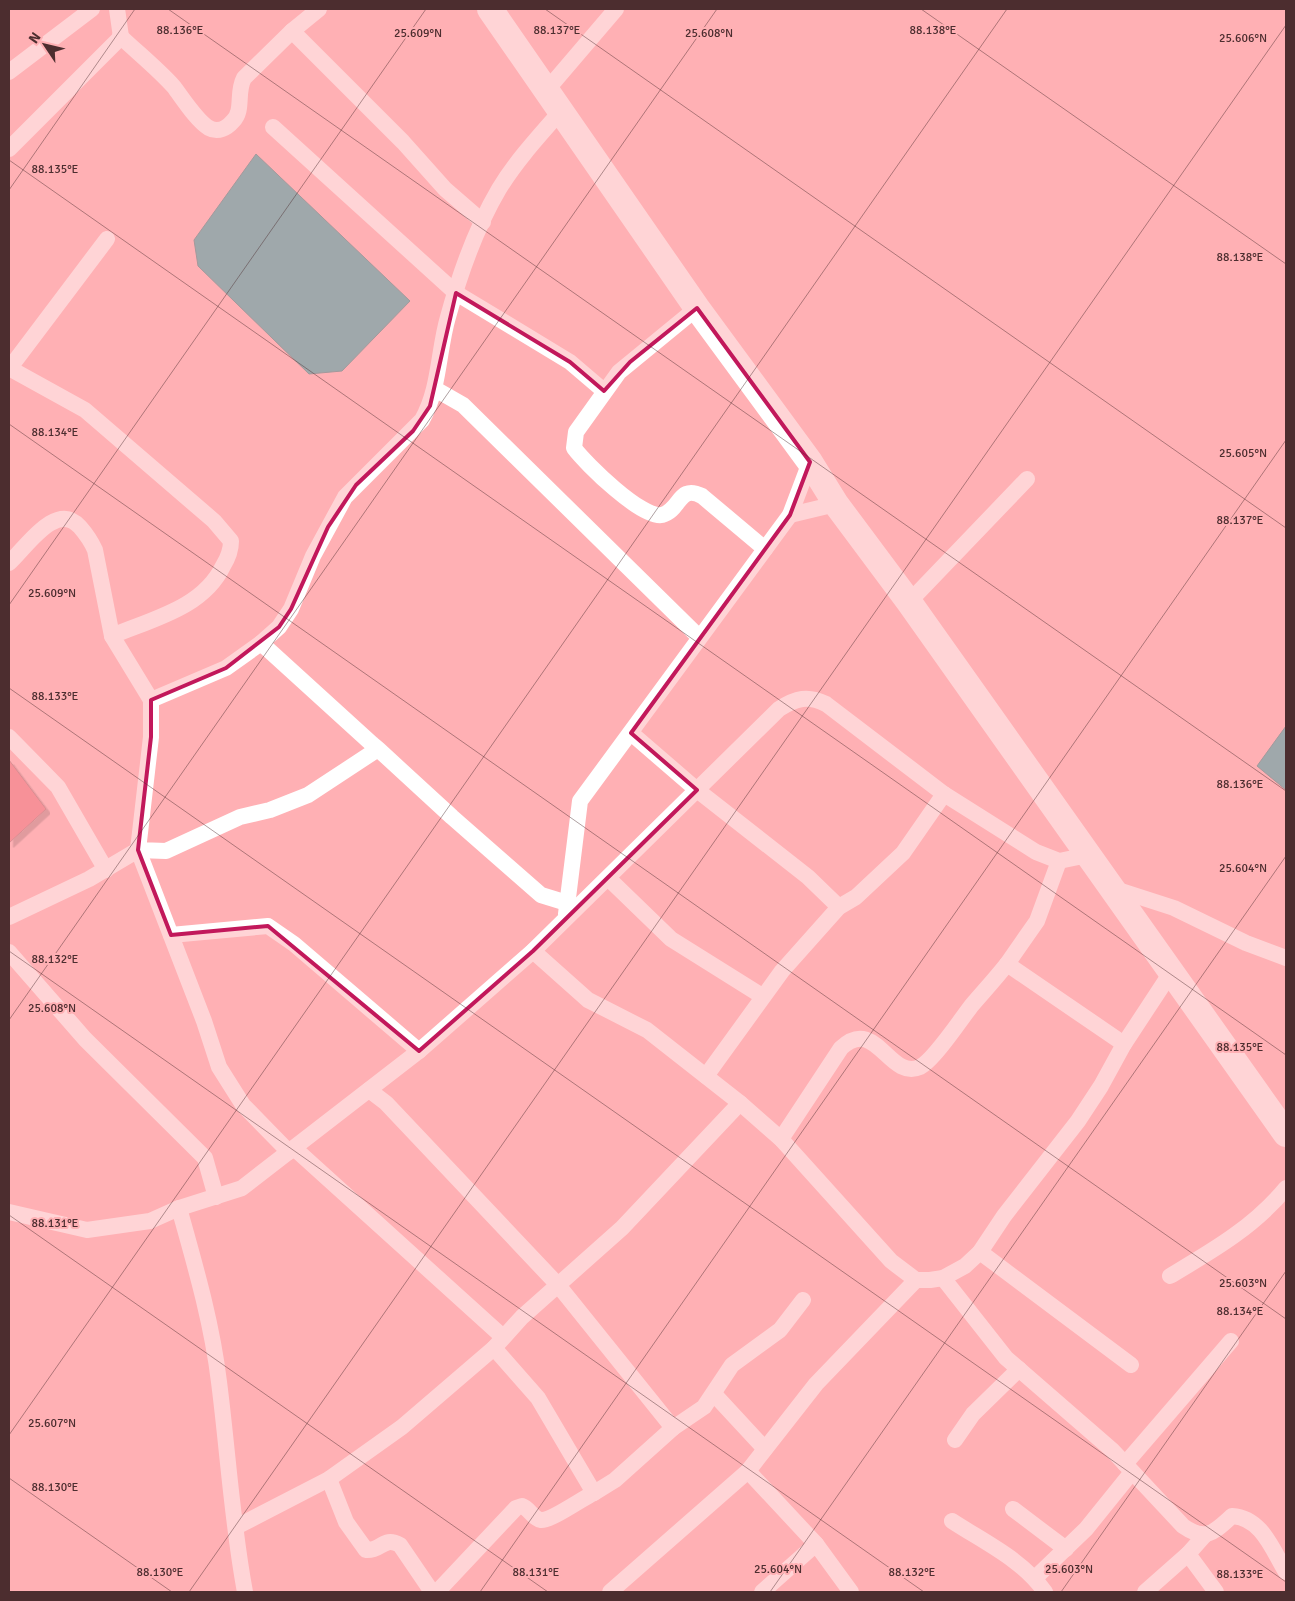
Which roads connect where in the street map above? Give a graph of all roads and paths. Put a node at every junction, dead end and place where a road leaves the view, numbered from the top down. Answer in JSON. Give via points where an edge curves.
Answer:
{"nodes":[{"id":1,"x":92,"y":9,"type":"edge"},
{"id":2,"x":118,"y":9,"type":"edge"},
{"id":3,"x":319,"y":9,"type":"edge"},
{"id":4,"x":490,"y":9,"type":"edge"},
{"id":5,"x":616,"y":9,"type":"edge"},
{"id":6,"x":292,"y":31,"type":"junction"},
{"id":7,"x":120,"y":36,"type":"junction"},
{"id":8,"x":9,"y":72,"type":"edge"},
{"id":9,"x":553,"y":101,"type":"junction"},
{"id":10,"x":273,"y":127,"type":"dead end"},
{"id":11,"x":9,"y":149,"type":"edge"},
{"id":12,"x":483,"y":222,"type":"junction"},
{"id":13,"x":107,"y":239,"type":"dead end"},
{"id":14,"x":456,"y":293,"type":"junction"},
{"id":15,"x":698,"y":308,"type":"junction"},
{"id":16,"x":9,"y":368,"type":"edge"},
{"id":17,"x":435,"y":389,"type":"junction"},
{"id":18,"x":604,"y":391,"type":"junction"},
{"id":19,"x":810,"y":462,"type":"junction"},
{"id":20,"x":1027,"y":479,"type":"dead end"},
{"id":21,"x":836,"y":504,"type":"junction"},
{"id":22,"x":790,"y":515,"type":"junction"},
{"id":23,"x":765,"y":549,"type":"junction"},
{"id":24,"x":9,"y":563,"type":"edge"},
{"id":25,"x":910,"y":602,"type":"junction"},
{"id":26,"x":112,"y":636,"type":"junction"},
{"id":27,"x":698,"y":637,"type":"junction"},
{"id":28,"x":261,"y":643,"type":"junction"},
{"id":29,"x":151,"y":700,"type":"junction"},
{"id":30,"x":631,"y":733,"type":"junction"},
{"id":31,"x":9,"y":737,"type":"edge"},
{"id":32,"x":378,"y":749,"type":"junction"},
{"id":33,"x":697,"y":790,"type":"junction"},
{"id":34,"x":944,"y":794,"type":"junction"},
{"id":35,"x":138,"y":850,"type":"junction"},
{"id":36,"x":1088,"y":854,"type":"junction"},
{"id":37,"x":1059,"y":861,"type":"junction"},
{"id":38,"x":106,"y":870,"type":"junction"},
{"id":39,"x":610,"y":879,"type":"junction"},
{"id":40,"x":1112,"y":888,"type":"junction"},
{"id":41,"x":567,"y":902,"type":"junction"},
{"id":42,"x":839,"y":907,"type":"junction"},
{"id":43,"x":9,"y":917,"type":"edge"},
{"id":44,"x":565,"y":920,"type":"junction"},
{"id":45,"x":171,"y":935,"type":"junction"},
{"id":46,"x":533,"y":951,"type":"junction"},
{"id":47,"x":9,"y":952,"type":"edge"},
{"id":48,"x":1286,"y":958,"type":"edge"},
{"id":49,"x":1008,"y":964,"type":"junction"},
{"id":50,"x":1172,"y":971,"type":"junction"},
{"id":51,"x":762,"y":996,"type":"junction"},
{"id":52,"x":1124,"y":1044,"type":"junction"},
{"id":53,"x":418,"y":1051,"type":"junction"},
{"id":54,"x":706,"y":1076,"type":"junction"},
{"id":55,"x":369,"y":1090,"type":"junction"},
{"id":56,"x":740,"y":1103,"type":"junction"},
{"id":57,"x":1286,"y":1134,"type":"edge"},
{"id":58,"x":781,"y":1139,"type":"junction"},
{"id":59,"x":289,"y":1152,"type":"junction"},
{"id":60,"x":1286,"y":1188,"type":"edge"},
{"id":61,"x":216,"y":1197,"type":"junction"},
{"id":62,"x":179,"y":1208,"type":"junction"},
{"id":63,"x":9,"y":1212,"type":"edge"},
{"id":64,"x":980,"y":1252,"type":"junction"},
{"id":65,"x":1170,"y":1276,"type":"dead end"},
{"id":66,"x":943,"y":1278,"type":"junction"},
{"id":67,"x":916,"y":1280,"type":"junction"},
{"id":68,"x":558,"y":1285,"type":"junction"},
{"id":69,"x":803,"y":1300,"type":"dead end"},
{"id":70,"x":1231,"y":1341,"type":"dead end"},
{"id":71,"x":498,"y":1343,"type":"junction"},
{"id":72,"x":1131,"y":1365,"type":"dead end"},
{"id":73,"x":1019,"y":1368,"type":"junction"},
{"id":74,"x":714,"y":1394,"type":"junction"},
{"id":75,"x":673,"y":1428,"type":"junction"},
{"id":76,"x":955,"y":1440,"type":"dead end"},
{"id":77,"x":765,"y":1449,"type":"junction"},
{"id":78,"x":1129,"y":1468,"type":"junction"},
{"id":79,"x":748,"y":1471,"type":"junction"},
{"id":80,"x":328,"y":1479,"type":"junction"},
{"id":81,"x":594,"y":1493,"type":"junction"},
{"id":82,"x":1013,"y":1509,"type":"dead end"},
{"id":83,"x":952,"y":1521,"type":"dead end"},
{"id":84,"x":236,"y":1527,"type":"junction"},
{"id":85,"x":1204,"y":1536,"type":"junction"},
{"id":86,"x":816,"y":1544,"type":"junction"},
{"id":87,"x":1066,"y":1549,"type":"junction"},
{"id":88,"x":1188,"y":1554,"type":"junction"},
{"id":89,"x":1286,"y":1572,"type":"edge"},
{"id":90,"x":1035,"y":1578,"type":"junction"},
{"id":91,"x":246,"y":1592,"type":"edge"},
{"id":92,"x":432,"y":1592,"type":"edge"},
{"id":93,"x":437,"y":1592,"type":"edge"},
{"id":94,"x":610,"y":1592,"type":"edge"},
{"id":95,"x":762,"y":1592,"type":"edge"},
{"id":96,"x":851,"y":1592,"type":"edge"},
{"id":97,"x":1045,"y":1592,"type":"edge"},
{"id":98,"x":1145,"y":1592,"type":"edge"},
{"id":99,"x":1216,"y":1592,"type":"edge"}],
"edges":[{"from":1,"to":8,"type":"street"},
{"from":2,"to":7,"type":"street"},
{"from":3,"to":6,"type":"street"},
{"from":4,"to":9,"type":"main road"},
{"from":5,"to":9,"type":"street"},
{"from":6,"to":7,"type":"street","via":[[244,78],[235,120],[218,131],[210,129],[172,86]]},
{"from":6,"to":12,"type":"street","via":[[397,135],[444,189]]},
{"from":7,"to":11,"type":"street"},
{"from":9,"to":12,"type":"street"},
{"from":9,"to":15,"type":"main road"},
{"from":10,"to":14,"type":"street"},
{"from":12,"to":14,"type":"street"},
{"from":13,"to":16,"type":"street"},
{"from":14,"to":17,"type":"street","via":[[443,337]]},
{"from":14,"to":18,"type":"street","via":[[570,362]]},
{"from":15,"to":18,"type":"street","via":[[630,362]]},
{"from":15,"to":19,"type":"main road"},
{"from":16,"to":26,"type":"street","via":[[85,410],[214,521],[231,541],[231,550],[210,587],[178,609]]},
{"from":17,"to":27,"type":"street","via":[[463,405]]},
{"from":17,"to":28,"type":"street","via":[[422,420],[345,497],[313,556],[291,609],[279,627]]},
{"from":18,"to":23,"type":"street","via":[[576,432],[574,448],[580,456],[630,501],[650,514],[660,516],[667,513],[687,493],[694,492]]},
{"from":19,"to":21,"type":"main road"},
{"from":19,"to":22,"type":"street"},
{"from":20,"to":25,"type":"street"},
{"from":21,"to":22,"type":"street"},
{"from":21,"to":25,"type":"main road"},
{"from":22,"to":23,"type":"street"},
{"from":23,"to":27,"type":"street"},
{"from":24,"to":26,"type":"street","via":[[57,519],[67,518],[76,523],[95,550]]},
{"from":25,"to":36,"type":"main road"},
{"from":26,"to":29,"type":"street"},
{"from":27,"to":30,"type":"street"},
{"from":28,"to":29,"type":"street","via":[[226,668]]},
{"from":28,"to":32,"type":"street"},
{"from":29,"to":35,"type":"street","via":[[151,738]]},
{"from":30,"to":33,"type":"street"},
{"from":30,"to":41,"type":"street","via":[[580,801]]},
{"from":31,"to":38,"type":"street","via":[[58,787]]},
{"from":32,"to":35,"type":"street","via":[[308,795],[270,810],[240,817],[166,851]]},
{"from":32,"to":41,"type":"street","via":[[541,895]]},
{"from":33,"to":34,"type":"street","via":[[780,709],[790,702],[814,698]]},
{"from":33,"to":39,"type":"street"},
{"from":33,"to":42,"type":"street","via":[[808,877]]},
{"from":34,"to":37,"type":"street","via":[[1036,852]]},
{"from":34,"to":42,"type":"street","via":[[896,860],[856,897]]},
{"from":35,"to":38,"type":"street"},
{"from":35,"to":45,"type":"street"},
{"from":36,"to":37,"type":"street"},
{"from":36,"to":40,"type":"main road"},
{"from":37,"to":49,"type":"street","via":[[1037,921]]},
{"from":38,"to":43,"type":"street"},
{"from":39,"to":44,"type":"street"},
{"from":39,"to":51,"type":"street","via":[[671,939]]},
{"from":40,"to":48,"type":"street","via":[[1174,908],[1246,943]]},
{"from":40,"to":50,"type":"main road"},
{"from":41,"to":44,"type":"street"},
{"from":42,"to":51,"type":"street"},
{"from":44,"to":46,"type":"street"},
{"from":45,"to":53,"type":"street","via":[[268,926],[294,944]]},
{"from":45,"to":59,"type":"street","via":[[219,1067],[243,1105]]},
{"from":46,"to":53,"type":"street"},
{"from":46,"to":54,"type":"street","via":[[588,1000],[647,1030]]},
{"from":47,"to":61,"type":"street","via":[[85,1039],[205,1158]]},
{"from":49,"to":52,"type":"street"},
{"from":49,"to":58,"type":"street","via":[[920,1067],[910,1069],[895,1062],[871,1042],[860,1037],[850,1039]]},
{"from":50,"to":52,"type":"street"},
{"from":50,"to":57,"type":"main road"},
{"from":51,"to":54,"type":"street"},
{"from":52,"to":64,"type":"street","via":[[1078,1121]]},
{"from":53,"to":55,"type":"street"},
{"from":54,"to":56,"type":"street"},
{"from":55,"to":59,"type":"street"},
{"from":55,"to":68,"type":"street","via":[[386,1103]]},
{"from":56,"to":58,"type":"street"},
{"from":56,"to":68,"type":"street","via":[[622,1228]]},
{"from":58,"to":67,"type":"street","via":[[891,1262]]},
{"from":59,"to":61,"type":"street","via":[[242,1188]]},
{"from":59,"to":71,"type":"street","via":[[294,1148]]},
{"from":60,"to":65,"type":"street","via":[[1255,1221],[1233,1238]]},
{"from":61,"to":62,"type":"street"},
{"from":62,"to":63,"type":"street","via":[[150,1220],[87,1230]]},
{"from":62,"to":84,"type":"street","via":[[204,1301],[219,1380]]},
{"from":64,"to":66,"type":"street","via":[[965,1266]]},
{"from":64,"to":72,"type":"street"},
{"from":66,"to":67,"type":"street"},
{"from":66,"to":73,"type":"street","via":[[981,1328]]},
{"from":67,"to":77,"type":"street","via":[[816,1384]]},
{"from":68,"to":71,"type":"street"},
{"from":68,"to":75,"type":"street"},
{"from":69,"to":74,"type":"street","via":[[780,1330],[732,1365]]},
{"from":70,"to":78,"type":"street"},
{"from":71,"to":80,"type":"street","via":[[402,1427]]},
{"from":71,"to":81,"type":"street","via":[[538,1398]]},
{"from":73,"to":76,"type":"street","via":[[974,1414]]},
{"from":73,"to":78,"type":"street"},
{"from":74,"to":75,"type":"street","via":[[704,1408]]},
{"from":74,"to":77,"type":"street"},
{"from":75,"to":81,"type":"street","via":[[629,1470]]},
{"from":77,"to":79,"type":"street"},
{"from":78,"to":85,"type":"street","via":[[1183,1526]]},
{"from":78,"to":87,"type":"street","via":[[1086,1529]]},
{"from":79,"to":86,"type":"street"},
{"from":79,"to":94,"type":"street"},
{"from":80,"to":84,"type":"street"},
{"from":80,"to":92,"type":"street","via":[[346,1522],[366,1550],[392,1541],[400,1545]]},
{"from":81,"to":93,"type":"street","via":[[544,1519],[535,1517],[528,1508],[516,1508]]},
{"from":82,"to":87,"type":"street"},
{"from":83,"to":90,"type":"street"},
{"from":84,"to":91,"type":"street"},
{"from":85,"to":88,"type":"street"},
{"from":85,"to":89,"type":"street","via":[[1232,1516],[1243,1517],[1261,1530]]},
{"from":86,"to":95,"type":"street"},
{"from":86,"to":96,"type":"street"},
{"from":87,"to":90,"type":"street"},
{"from":88,"to":98,"type":"street"},
{"from":88,"to":99,"type":"street"},
{"from":90,"to":97,"type":"street"}]}
